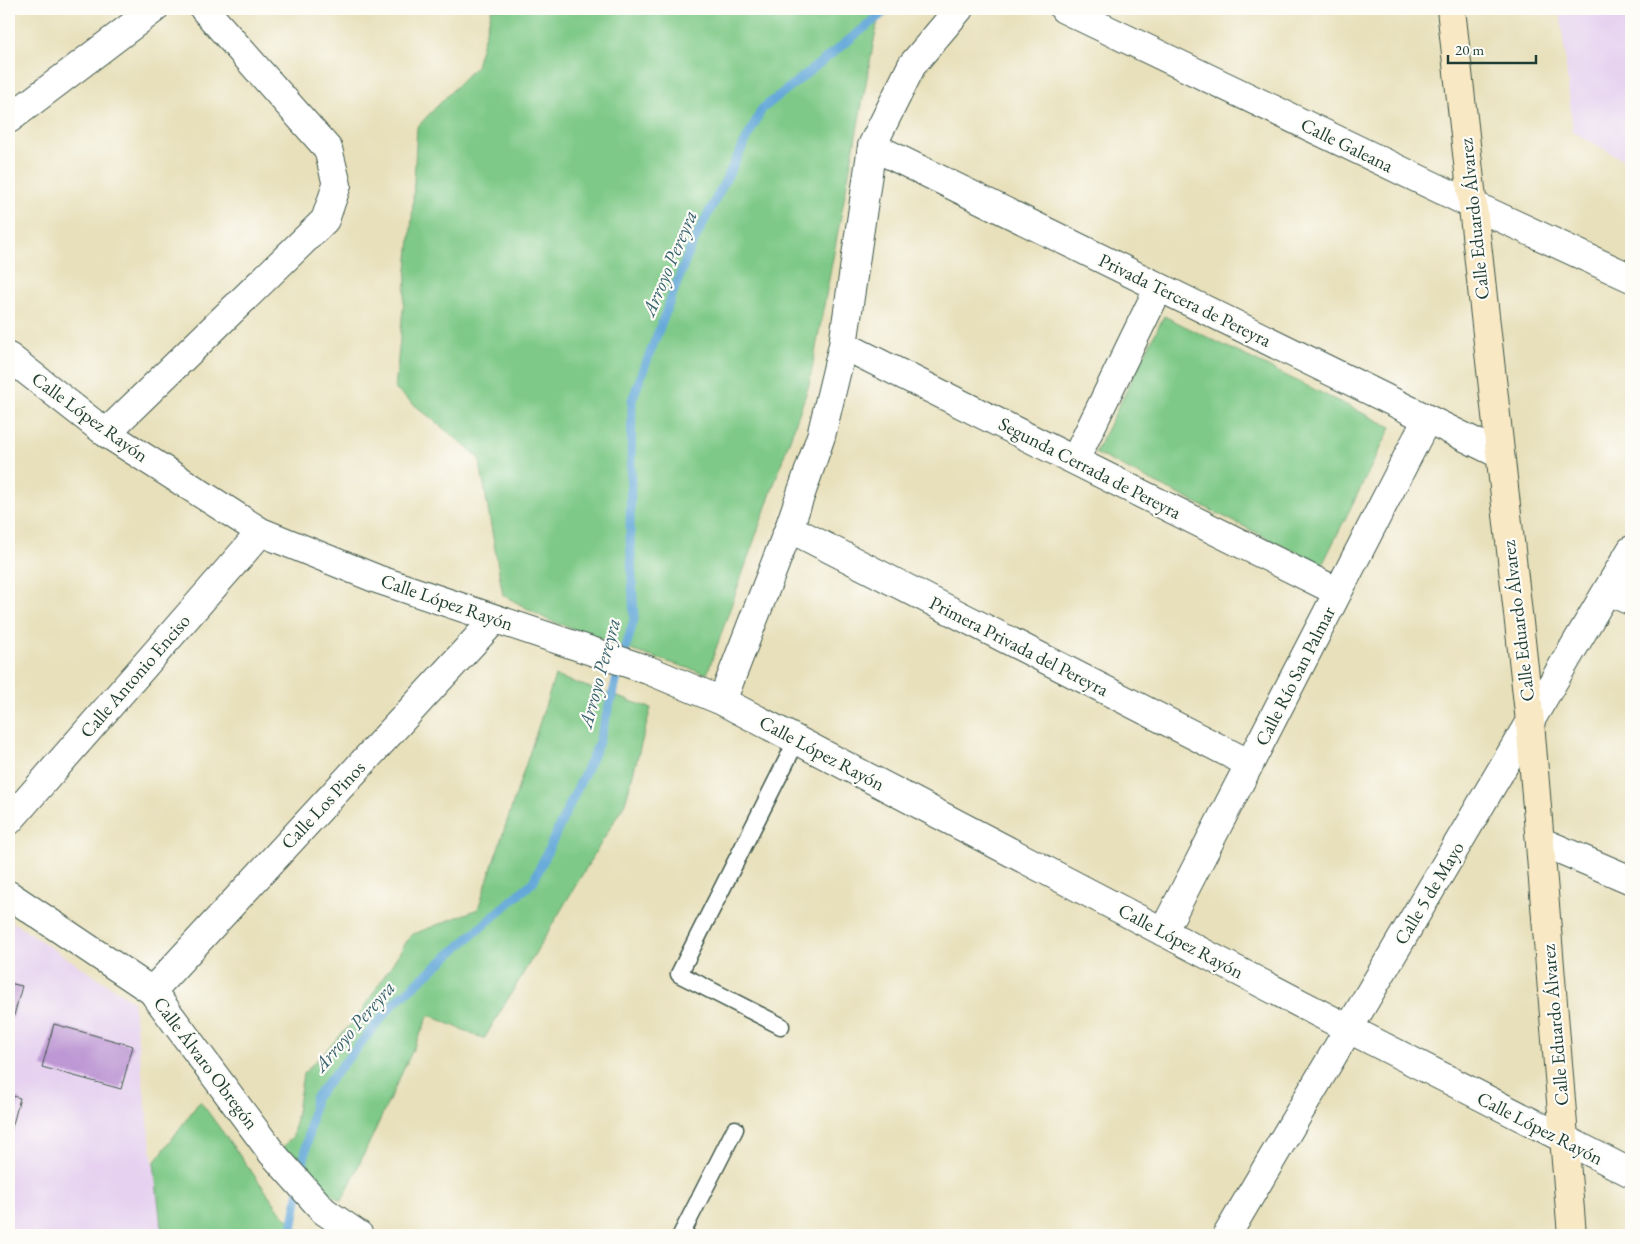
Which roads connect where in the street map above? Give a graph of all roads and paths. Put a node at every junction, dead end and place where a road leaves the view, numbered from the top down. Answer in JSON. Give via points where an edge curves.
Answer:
{"nodes":[{"id":1,"x":154,"y":9,"type":"edge"},
{"id":2,"x":204,"y":9,"type":"edge"},
{"id":3,"x":959,"y":9,"type":"edge"},
{"id":4,"x":1064,"y":9,"type":"edge"},
{"id":5,"x":1451,"y":9,"type":"edge"},
{"id":6,"x":9,"y":119,"type":"edge"},
{"id":7,"x":872,"y":146,"type":"junction"},
{"id":8,"x":1473,"y":205,"type":"junction"},
{"id":9,"x":1631,"y":278,"type":"edge"},
{"id":10,"x":1159,"y":287,"type":"junction"},
{"id":11,"x":843,"y":345,"type":"junction"},
{"id":12,"x":9,"y":357,"type":"edge"},
{"id":13,"x":1427,"y":419,"type":"junction"},
{"id":14,"x":106,"y":433,"type":"junction"},
{"id":15,"x":1499,"y":454,"type":"junction"},
{"id":16,"x":1075,"y":460,"type":"junction"},
{"id":17,"x":788,"y":528,"type":"junction"},
{"id":18,"x":261,"y":532,"type":"junction"},
{"id":19,"x":1631,"y":550,"type":"edge"},
{"id":20,"x":1338,"y":592,"type":"junction"},
{"id":21,"x":1619,"y":596,"type":"edge"},
{"id":22,"x":495,"y":619,"type":"junction"},
{"id":23,"x":722,"y":701,"type":"junction"},
{"id":24,"x":1530,"y":722,"type":"junction"},
{"id":25,"x":797,"y":740,"type":"junction"},
{"id":26,"x":1250,"y":764,"type":"junction"},
{"id":27,"x":9,"y":821,"type":"edge"},
{"id":28,"x":1540,"y":841,"type":"junction"},
{"id":29,"x":1631,"y":880,"type":"edge"},
{"id":30,"x":9,"y":895,"type":"edge"},
{"id":31,"x":1163,"y":932,"type":"junction"},
{"id":32,"x":152,"y":991,"type":"junction"},
{"id":33,"x":781,"y":1026,"type":"dead end"},
{"id":34,"x":1348,"y":1029,"type":"junction"},
{"id":35,"x":735,"y":1129,"type":"dead end"},
{"id":36,"x":1564,"y":1141,"type":"junction"},
{"id":37,"x":1631,"y":1173,"type":"edge"},
{"id":38,"x":359,"y":1235,"type":"edge"},
{"id":39,"x":681,"y":1235,"type":"edge"},
{"id":40,"x":1227,"y":1235,"type":"edge"},
{"id":41,"x":1572,"y":1235,"type":"edge"}],
"edges":[{"from":1,"to":6,"type":"street"},
{"from":2,"to":14,"type":"street","via":[[328,149],[337,185],[325,220]]},
{"from":3,"to":7,"type":"street","via":[[912,65]]},
{"from":4,"to":8,"type":"street","name":"Calle Galeana"},
{"from":5,"to":8,"type":"street","name":"Calle Eduardo Álvarez"},
{"from":7,"to":10,"type":"street","name":"Privada Tercera de Pereyra"},
{"from":7,"to":11,"type":"street"},
{"from":8,"to":9,"type":"street","name":"Calle Galeana"},
{"from":8,"to":15,"type":"street","name":"Calle Eduardo Álvarez"},
{"from":10,"to":13,"type":"street","name":"Privada Tercera de Pereyra"},
{"from":10,"to":16,"type":"street"},
{"from":11,"to":16,"type":"street","name":"Segunda Cerrada de Pereyra"},
{"from":11,"to":17,"type":"street","via":[[821,436]]},
{"from":12,"to":14,"type":"street","name":"Calle López Rayón"},
{"from":13,"to":15,"type":"street","name":"Privada Tercera de Pereyra"},
{"from":13,"to":20,"type":"street","name":"Calle Río San Palmar"},
{"from":14,"to":18,"type":"street","name":"Calle López Rayón"},
{"from":15,"to":24,"type":"street","name":"Calle Eduardo Álvarez"},
{"from":16,"to":20,"type":"street","name":"Segunda Cerrada de Pereyra"},
{"from":17,"to":23,"type":"street"},
{"from":17,"to":26,"type":"street","name":"Primera Privada del Pereyra"},
{"from":18,"to":22,"type":"street","name":"Calle López Rayón","via":[[377,579]]},
{"from":18,"to":27,"type":"street","name":"Calle Antonio Enciso"},
{"from":19,"to":21,"type":"street","name":"Calle 5 de Mayo"},
{"from":20,"to":26,"type":"street","name":"Calle Río San Palmar"},
{"from":21,"to":24,"type":"street","name":"Calle 5 de Mayo"},
{"from":22,"to":23,"type":"street","name":"Calle López Rayón","via":[[648,670]]},
{"from":22,"to":32,"type":"street","name":"Calle Los Pinos"},
{"from":23,"to":25,"type":"street","name":"Calle López Rayón"},
{"from":24,"to":28,"type":"street","name":"Calle Eduardo Álvarez"},
{"from":24,"to":34,"type":"street","name":"Calle 5 de Mayo"},
{"from":25,"to":31,"type":"street","name":"Calle López Rayón"},
{"from":25,"to":33,"type":"lane","via":[[679,974]]},
{"from":26,"to":31,"type":"street","name":"Calle Río San Palmar"},
{"from":28,"to":29,"type":"street"},
{"from":28,"to":36,"type":"street","name":"Calle Eduardo Álvarez"},
{"from":30,"to":32,"type":"street","name":"Calle Álvaro Obregón"},
{"from":31,"to":34,"type":"street","name":"Calle López Rayón"},
{"from":32,"to":38,"type":"street","name":"Calle Álvaro Obregón","via":[[272,1153],[324,1211]]},
{"from":34,"to":36,"type":"street","name":"Calle López Rayón"},
{"from":34,"to":40,"type":"street","name":"Calle 5 de Mayo"},
{"from":35,"to":39,"type":"lane"},
{"from":36,"to":37,"type":"street","name":"Calle López Rayón"},
{"from":36,"to":41,"type":"street","name":"Calle Eduardo Álvarez"}]}
